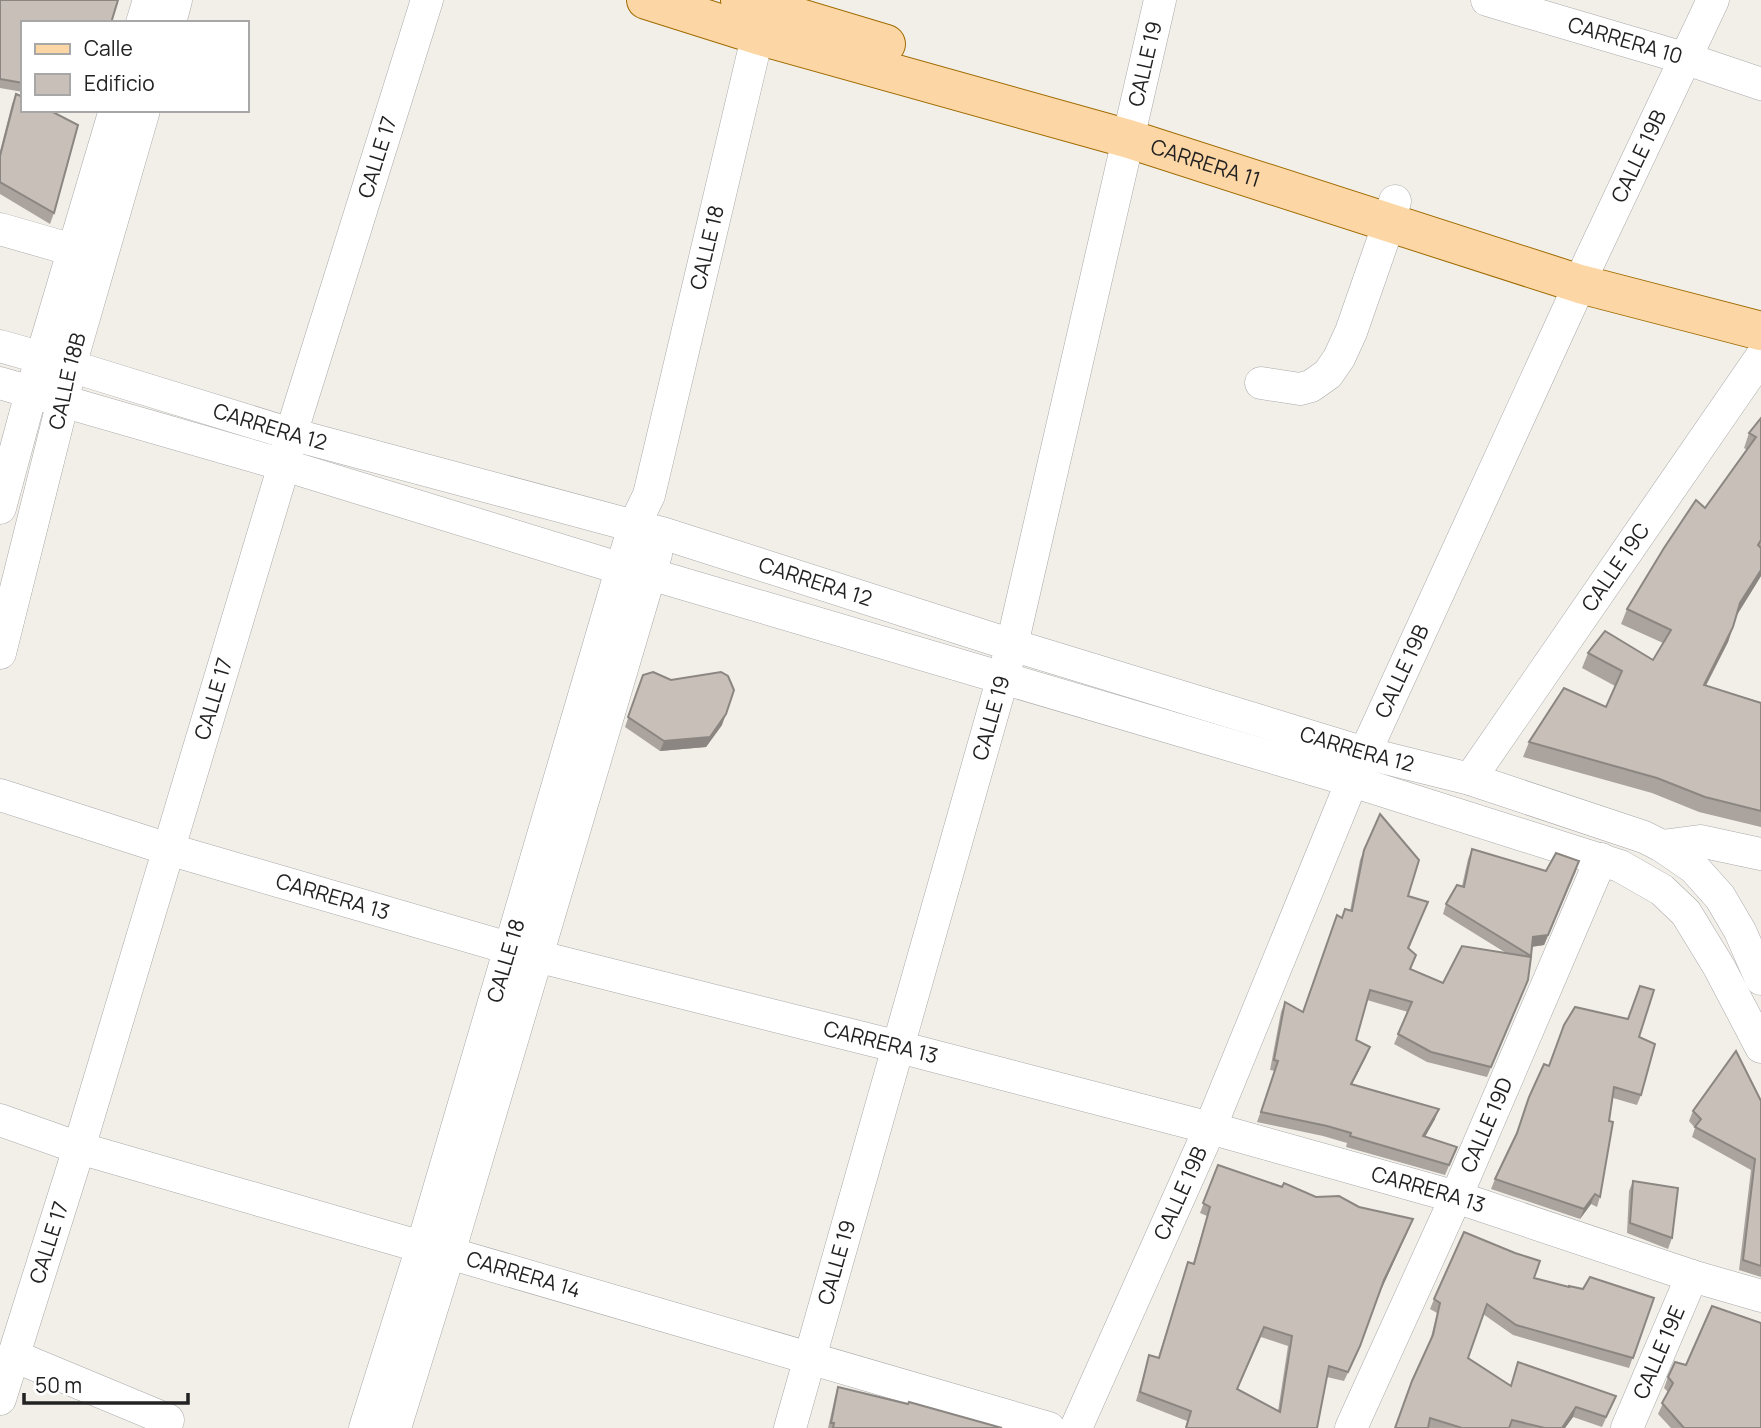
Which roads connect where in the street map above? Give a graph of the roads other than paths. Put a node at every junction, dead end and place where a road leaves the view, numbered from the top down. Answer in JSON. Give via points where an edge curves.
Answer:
{"nodes":[{"id":1,"x":149,"y":0,"type":"edge"},
{"id":2,"x":176,"y":0,"type":"edge"},
{"id":3,"x":427,"y":0,"type":"edge"},
{"id":4,"x":646,"y":0,"type":"edge"},
{"id":5,"x":1160,"y":0,"type":"edge"},
{"id":6,"x":1487,"y":0,"type":"edge"},
{"id":7,"x":1713,"y":0,"type":"edge"},
{"id":8,"x":757,"y":11,"type":"edge"},
{"id":9,"x":143,"y":21,"type":"edge"},
{"id":10,"x":171,"y":21,"type":"edge"},
{"id":11,"x":1684,"y":58,"type":"junction"},
{"id":12,"x":1761,"y":84,"type":"edge"},
{"id":13,"x":114,"y":112,"type":"edge"},
{"id":14,"x":143,"y":112,"type":"edge"},
{"id":15,"x":1131,"y":128,"type":"junction"},
{"id":16,"x":1392,"y":212,"type":"junction"},
{"id":17,"x":0,"y":229,"type":"edge"},
{"id":18,"x":73,"y":250,"type":"junction"},
{"id":19,"x":1585,"y":273,"type":"junction"},
{"id":20,"x":1761,"y":315,"type":"edge"},
{"id":21,"x":1761,"y":331,"type":"edge"},
{"id":22,"x":0,"y":346,"type":"edge"},
{"id":23,"x":1761,"y":357,"type":"edge"},
{"id":24,"x":56,"y":362,"type":"junction"},
{"id":25,"x":0,"y":383,"type":"edge"},
{"id":26,"x":1261,"y":383,"type":"dead end"},
{"id":27,"x":31,"y":393,"type":"junction"},
{"id":28,"x":63,"y":401,"type":"junction"},
{"id":29,"x":291,"y":434,"type":"junction"},
{"id":30,"x":284,"y":465,"type":"junction"},
{"id":31,"x":0,"y":508,"type":"edge"},
{"id":32,"x":648,"y":529,"type":"junction"},
{"id":33,"x":636,"y":571,"type":"junction"},
{"id":34,"x":1013,"y":645,"type":"junction"},
{"id":35,"x":0,"y":653,"type":"edge"},
{"id":36,"x":1004,"y":678,"type":"junction"},
{"id":37,"x":1359,"y":767,"type":"junction"},
{"id":38,"x":1470,"y":779,"type":"junction"},
{"id":39,"x":0,"y":795,"type":"edge"},
{"id":40,"x":1662,"y":846,"type":"junction"},
{"id":41,"x":168,"y":849,"type":"junction"},
{"id":42,"x":1761,"y":854,"type":"edge"},
{"id":43,"x":1601,"y":859,"type":"junction"},
{"id":44,"x":523,"y":952,"type":"junction"},
{"id":45,"x":1761,"y":979,"type":"edge"},
{"id":46,"x":899,"y":1047,"type":"junction"},
{"id":47,"x":1761,"y":1047,"type":"edge"},
{"id":48,"x":0,"y":1120,"type":"edge"},
{"id":49,"x":1210,"y":1128,"type":"junction"},
{"id":50,"x":79,"y":1148,"type":"junction"},
{"id":51,"x":1456,"y":1198,"type":"junction"},
{"id":52,"x":436,"y":1250,"type":"junction"},
{"id":53,"x":1692,"y":1276,"type":"junction"},
{"id":54,"x":1761,"y":1296,"type":"edge"},
{"id":55,"x":14,"y":1356,"type":"junction"},
{"id":56,"x":809,"y":1358,"type":"junction"},
{"id":57,"x":0,"y":1399,"type":"edge"},
{"id":58,"x":168,"y":1420,"type":"dead end"},
{"id":59,"x":365,"y":1428,"type":"edge"},
{"id":60,"x":395,"y":1428,"type":"edge"},
{"id":61,"x":790,"y":1428,"type":"edge"},
{"id":62,"x":1049,"y":1428,"type":"edge"},
{"id":63,"x":1076,"y":1428,"type":"edge"},
{"id":64,"x":1351,"y":1428,"type":"edge"},
{"id":65,"x":1627,"y":1428,"type":"edge"}],
"edges":[{"from":1,"to":9,"type":"street"},
{"from":2,"to":10,"type":"street"},
{"from":3,"to":29,"type":"street","name":"CALLE 17"},
{"from":4,"to":8,"type":"main road","name":"CARRERA 11"},
{"from":5,"to":15,"type":"street","name":"CALLE 19"},
{"from":6,"to":11,"type":"street","name":"CARRERA 10"},
{"from":7,"to":11,"type":"street","name":"CALLE 19B"},
{"from":8,"to":15,"type":"main road","name":"CARRERA 11"},
{"from":8,"to":32,"type":"street","name":"CALLE 18","via":[[649,495]]},
{"from":11,"to":12,"type":"street","name":"CARRERA 10"},
{"from":11,"to":19,"type":"street","name":"CALLE 19B"},
{"from":13,"to":18,"type":"street","name":"CALLE 18B"},
{"from":14,"to":24,"type":"street","name":"CALLE 18B"},
{"from":15,"to":16,"type":"main road","name":"CARRERA 11"},
{"from":15,"to":34,"type":"street","name":"CALLE 19"},
{"from":16,"to":19,"type":"main road","name":"CARRERA 11"},
{"from":16,"to":26,"type":"street","via":[[1352,332],[1328,374],[1300,389]]},
{"from":17,"to":18,"type":"street"},
{"from":18,"to":24,"type":"street","name":"CALLE 18B"},
{"from":19,"to":20,"type":"main road","name":"CARRERA 11"},
{"from":19,"to":21,"type":"main road","name":"CARRERA 11"},
{"from":19,"to":37,"type":"street","name":"CALLE 19B"},
{"from":22,"to":24,"type":"street","name":"CARRERA 12"},
{"from":23,"to":38,"type":"street","name":"CALLE 19C"},
{"from":24,"to":27,"type":"street","name":"CALLE 18B"},
{"from":24,"to":28,"type":"street","name":"CALLE 18B"},
{"from":24,"to":29,"type":"street","name":"CARRERA 12"},
{"from":25,"to":27,"type":"street","name":"CARRERA 12"},
{"from":27,"to":28,"type":"street","name":"CARRERA 12"},
{"from":27,"to":31,"type":"street","name":"CALLE 18B"},
{"from":28,"to":30,"type":"street","name":"CARRERA 12"},
{"from":28,"to":35,"type":"street","name":"CALLE 18B"},
{"from":29,"to":30,"type":"street","name":"CALLE 17"},
{"from":29,"to":32,"type":"street","name":"CARRERA 12"},
{"from":30,"to":33,"type":"street","name":"CARRERA 12"},
{"from":30,"to":41,"type":"street","name":"CALLE 17"},
{"from":32,"to":33,"type":"street","name":"CALLE 18"},
{"from":32,"to":34,"type":"street","name":"CARRERA 12"},
{"from":33,"to":36,"type":"street","name":"CARRERA 12"},
{"from":33,"to":44,"type":"street","name":"CALLE 18"},
{"from":34,"to":36,"type":"street","name":"CALLE 19"},
{"from":34,"to":37,"type":"street","name":"CARRERA 12"},
{"from":36,"to":37,"type":"street","name":"CARRERA 12"},
{"from":36,"to":46,"type":"street","name":"CALLE 19"},
{"from":37,"to":38,"type":"street","name":"CARRERA 12"},
{"from":37,"to":43,"type":"street","name":"CARRERA 12"},
{"from":37,"to":49,"type":"street","name":"CALLE 19B"},
{"from":38,"to":40,"type":"street","name":"CARRERA 12"},
{"from":39,"to":41,"type":"street","name":"CARRERA 13"},
{"from":40,"to":42,"type":"street","via":[[1700,841]]},
{"from":40,"to":45,"type":"street","name":"CARRERA 12","via":[[1694,868],[1720,897]]},
{"from":41,"to":44,"type":"street","name":"CARRERA 13"},
{"from":41,"to":50,"type":"street","name":"CALLE 17"},
{"from":43,"to":47,"type":"street","name":"CARRERA 12","via":[[1648,881],[1686,913]]},
{"from":43,"to":51,"type":"street","name":"CALLE 19D"},
{"from":44,"to":46,"type":"street","name":"CARRERA 13"},
{"from":44,"to":52,"type":"street","name":"CALLE 18"},
{"from":46,"to":49,"type":"street","name":"CARRERA 13"},
{"from":46,"to":56,"type":"street","name":"CALLE 19"},
{"from":48,"to":50,"type":"street","name":"CARRERA 14"},
{"from":49,"to":51,"type":"street","name":"CARRERA 13"},
{"from":49,"to":63,"type":"street","name":"CALLE 19B"},
{"from":50,"to":52,"type":"street","name":"CARRERA 14"},
{"from":50,"to":55,"type":"street","name":"CALLE 17"},
{"from":51,"to":53,"type":"street","name":"CARRERA 13"},
{"from":51,"to":64,"type":"street","name":"CALLE 19D"},
{"from":52,"to":56,"type":"street","name":"CARRERA 14"},
{"from":52,"to":59,"type":"street","name":"CALLE 18"},
{"from":52,"to":60,"type":"street","name":"CALLE 18"},
{"from":53,"to":54,"type":"street","name":"CARRERA 13"},
{"from":53,"to":65,"type":"street","name":"CALLE 19E"},
{"from":55,"to":57,"type":"street","name":"CALLE 17"},
{"from":55,"to":58,"type":"street"},
{"from":56,"to":61,"type":"street","name":"CALLE 19"},
{"from":56,"to":62,"type":"street","name":"CARRERA 14"}]}
